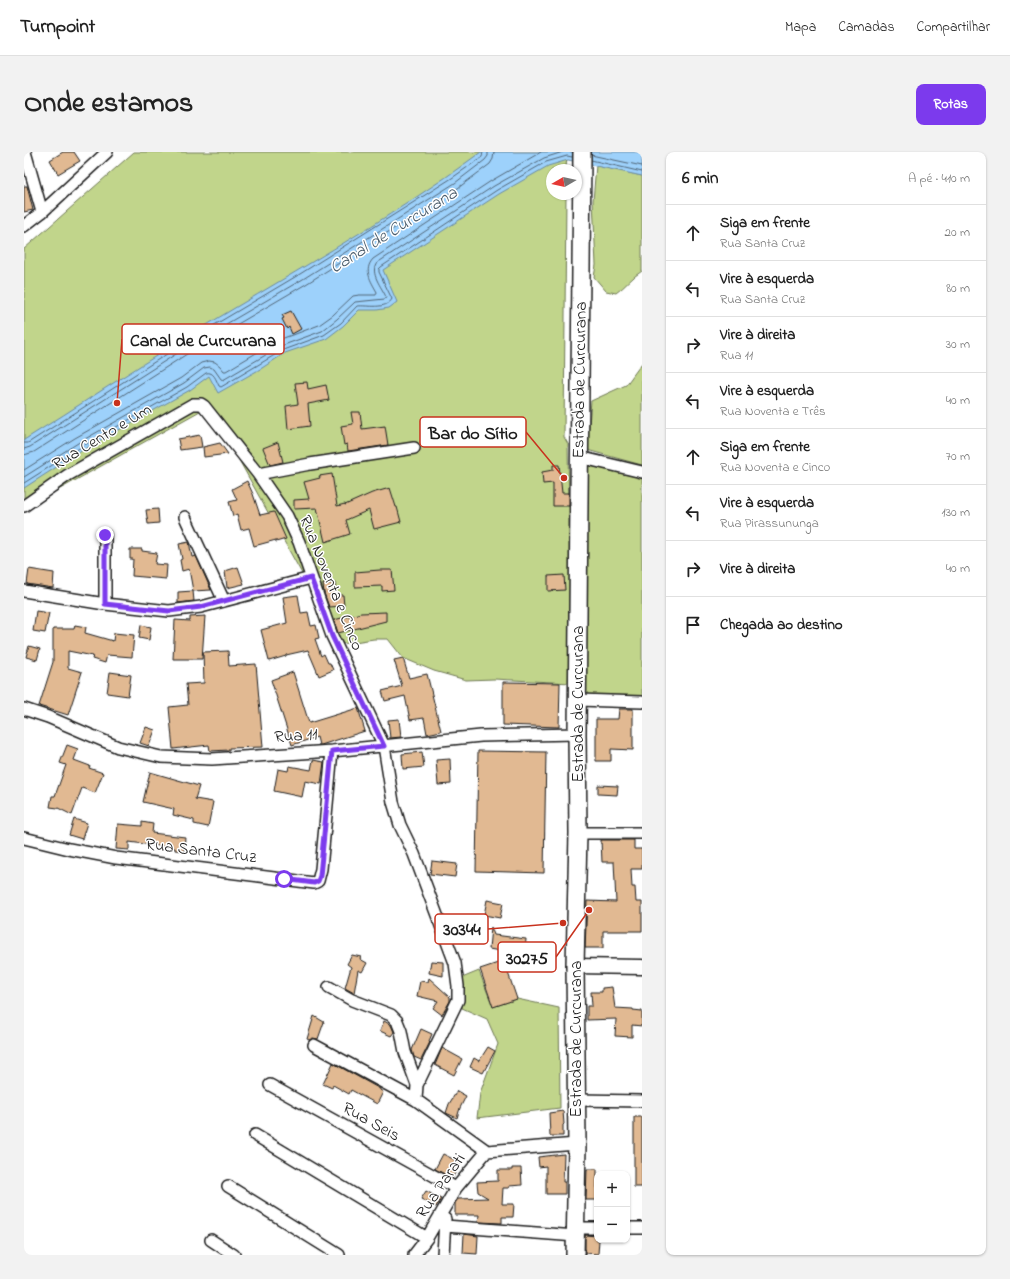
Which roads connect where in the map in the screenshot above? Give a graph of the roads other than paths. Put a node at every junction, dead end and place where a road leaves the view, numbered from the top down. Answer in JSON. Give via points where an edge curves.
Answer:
{"nodes":[{"id":1,"x":25,"y":152,"type":"edge"},
{"id":2,"x":107,"y":152,"type":"edge"},
{"id":3,"x":582,"y":152,"type":"edge"},
{"id":4,"x":42,"y":212,"type":"junction"},
{"id":5,"x":24,"y":226,"type":"edge"},
{"id":6,"x":201,"y":404,"type":"joint"},
{"id":7,"x":414,"y":448,"type":"dead end"},
{"id":8,"x":579,"y":457,"type":"junction"},
{"id":9,"x":642,"y":472,"type":"edge"},
{"id":10,"x":258,"y":474,"type":"junction"},
{"id":11,"x":24,"y":506,"type":"edge"},
{"id":12,"x":184,"y":517,"type":"dead end"},
{"id":13,"x":105,"y":535,"type":"dead end"},
{"id":14,"x":311,"y":578,"type":"junction"},
{"id":15,"x":24,"y":591,"type":"edge"},
{"id":16,"x":224,"y":601,"type":"junction"},
{"id":17,"x":105,"y":604,"type":"junction"},
{"id":18,"x":578,"y":700,"type":"junction"},
{"id":19,"x":642,"y":702,"type":"edge"},
{"id":20,"x":24,"y":709,"type":"edge"},
{"id":21,"x":577,"y":734,"type":"junction"},
{"id":22,"x":384,"y":746,"type":"junction"},
{"id":23,"x":332,"y":751,"type":"junction"},
{"id":24,"x":578,"y":833,"type":"junction"},
{"id":25,"x":642,"y":833,"type":"edge"},
{"id":26,"x":24,"y":838,"type":"edge"},
{"id":27,"x":576,"y":966,"type":"junction"},
{"id":28,"x":642,"y":967,"type":"edge"},
{"id":29,"x":329,"y":987,"type":"dead end"},
{"id":30,"x":314,"y":1045,"type":"dead end"},
{"id":31,"x":270,"y":1085,"type":"dead end"},
{"id":32,"x":417,"y":1085,"type":"junction"},
{"id":33,"x":416,"y":1100,"type":"junction"},
{"id":34,"x":577,"y":1100,"type":"junction"},
{"id":35,"x":642,"y":1101,"type":"edge"},
{"id":36,"x":255,"y":1135,"type":"dead end"},
{"id":37,"x":577,"y":1144,"type":"junction"},
{"id":38,"x":487,"y":1151,"type":"junction"},
{"id":39,"x":228,"y":1186,"type":"dead end"},
{"id":40,"x":456,"y":1188,"type":"junction"},
{"id":41,"x":445,"y":1208,"type":"junction"},
{"id":42,"x":445,"y":1226,"type":"junction"},
{"id":43,"x":630,"y":1228,"type":"edge"},
{"id":44,"x":642,"y":1228,"type":"edge"},
{"id":45,"x":594,"y":1229,"type":"edge"},
{"id":46,"x":576,"y":1232,"type":"junction"},
{"id":47,"x":427,"y":1238,"type":"junction"},
{"id":48,"x":211,"y":1240,"type":"dead end"},
{"id":49,"x":234,"y":1255,"type":"edge"},
{"id":50,"x":339,"y":1255,"type":"edge"},
{"id":51,"x":414,"y":1255,"type":"edge"},
{"id":52,"x":442,"y":1255,"type":"edge"},
{"id":53,"x":575,"y":1255,"type":"edge"}],
"edges":[{"from":1,"to":4,"type":"street"},
{"from":2,"to":4,"type":"street"},
{"from":3,"to":8,"type":"main road","name":"Estrada de Curcurana"},
{"from":4,"to":5,"type":"street"},
{"from":6,"to":10,"type":"street","name":"Rua Noventa e Cinco"},
{"from":6,"to":11,"type":"street","name":"Rua Cento e Um","via":[[193,404],[68,476]]},
{"from":7,"to":10,"type":"street"},
{"from":8,"to":9,"type":"street"},
{"from":8,"to":18,"type":"main road","name":"Estrada de Curcurana"},
{"from":10,"to":14,"type":"street","name":"Rua Noventa e Cinco","via":[[287,516]]},
{"from":12,"to":16,"type":"street"},
{"from":13,"to":17,"type":"street"},
{"from":14,"to":16,"type":"street"},
{"from":14,"to":22,"type":"street","name":"Rua Noventa e Cinco","via":[[332,636]]},
{"from":15,"to":17,"type":"street"},
{"from":16,"to":17,"type":"street","via":[[169,611]]},
{"from":18,"to":19,"type":"street"},
{"from":18,"to":21,"type":"main road","name":"Estrada de Curcurana"},
{"from":20,"to":23,"type":"street","name":"Rua 11","via":[[118,747],[161,757],[212,759]]},
{"from":21,"to":22,"type":"street","name":"Rua 11","via":[[481,736]]},
{"from":21,"to":24,"type":"main road","name":"Estrada de Curcurana"},
{"from":22,"to":23,"type":"street","name":"Rua 11"},
{"from":22,"to":32,"type":"street","name":"Rua Noventa e Cinco","via":[[396,814],[414,854],[455,963],[458,986],[458,1000]]},
{"from":23,"to":26,"type":"street","name":"Rua Santa Cruz","via":[[321,869],[318,881],[314,883],[116,858]]},
{"from":24,"to":25,"type":"street"},
{"from":24,"to":27,"type":"main road","name":"Estrada de Curcurana"},
{"from":27,"to":28,"type":"street"},
{"from":27,"to":34,"type":"main road","name":"Estrada de Curcurana"},
{"from":29,"to":32,"type":"street","via":[[352,1000],[391,1015],[397,1021]]},
{"from":30,"to":33,"type":"street"},
{"from":31,"to":40,"type":"street","name":"Rua Seis"},
{"from":32,"to":33,"type":"street"},
{"from":33,"to":38,"type":"street"},
{"from":34,"to":35,"type":"street"},
{"from":34,"to":37,"type":"main road","name":"Estrada de Curcurana"},
{"from":36,"to":47,"type":"street"},
{"from":37,"to":38,"type":"street","name":"Rua Parati"},
{"from":37,"to":46,"type":"main road","name":"Estrada de Curcurana"},
{"from":38,"to":40,"type":"street","name":"Rua Parati"},
{"from":39,"to":50,"type":"street"},
{"from":40,"to":41,"type":"street","name":"Rua Parati"},
{"from":41,"to":42,"type":"street"},
{"from":41,"to":47,"type":"street","name":"Rua Parati"},
{"from":42,"to":46,"type":"street"},
{"from":42,"to":52,"type":"street"},
{"from":43,"to":44,"type":"street"},
{"from":45,"to":46,"type":"street"},
{"from":46,"to":53,"type":"main road","name":"Estrada de Curcurana"},
{"from":47,"to":51,"type":"street","name":"Rua Parati"},
{"from":48,"to":49,"type":"street"}]}
